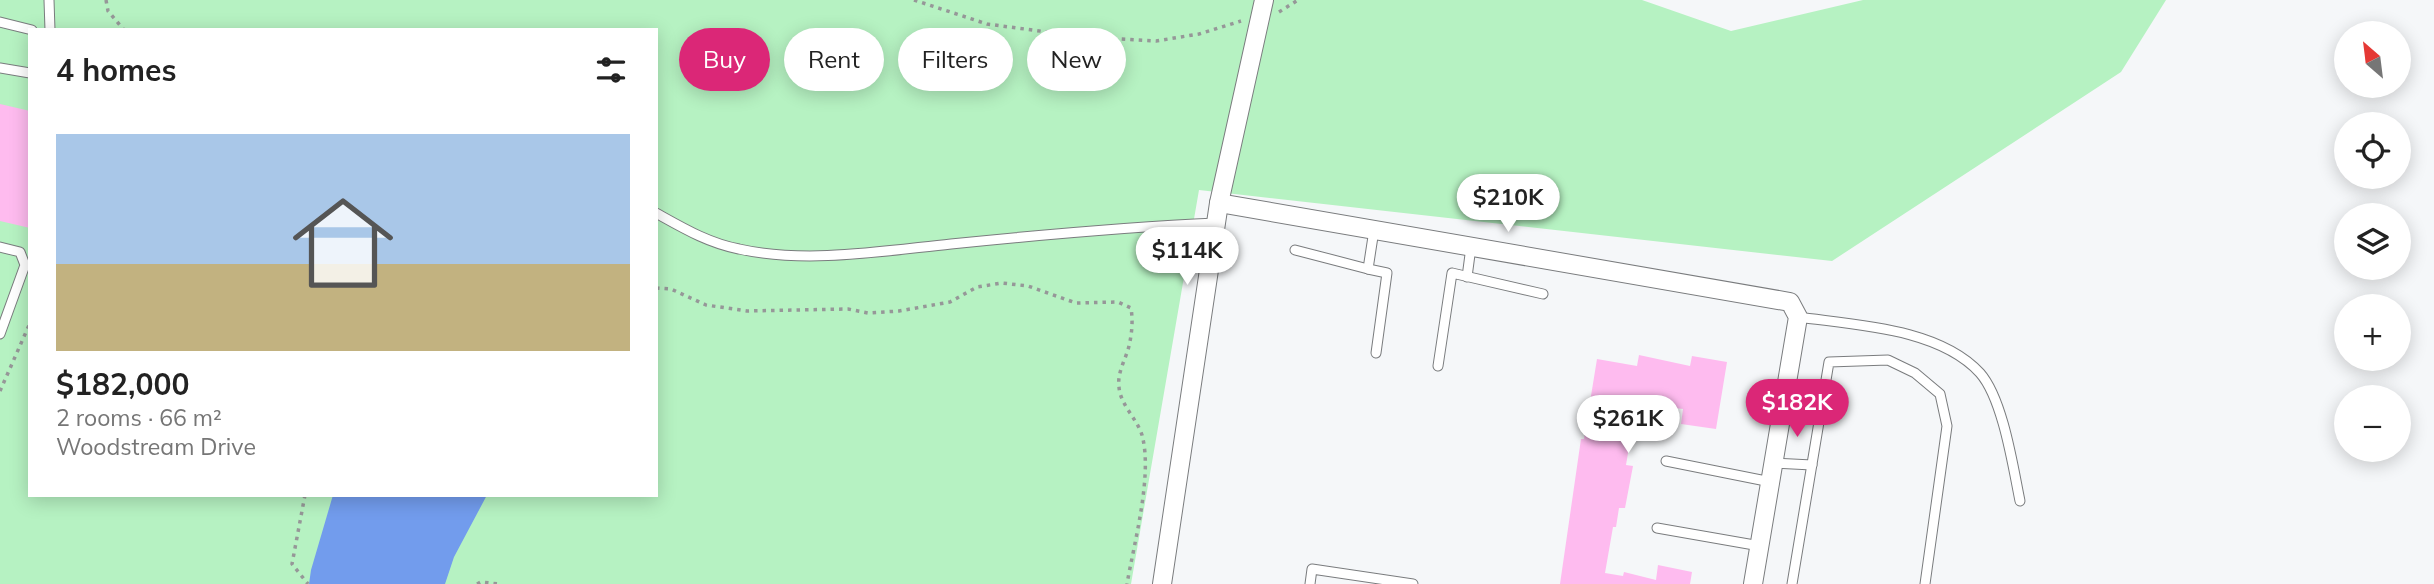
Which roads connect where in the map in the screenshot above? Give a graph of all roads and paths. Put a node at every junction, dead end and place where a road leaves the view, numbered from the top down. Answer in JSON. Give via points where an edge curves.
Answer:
{"nodes":[{"id":1,"x":50,"y":0,"type":"edge"},
{"id":2,"x":106,"y":0,"type":"edge"},
{"id":3,"x":914,"y":0,"type":"edge"},
{"id":4,"x":1298,"y":0,"type":"edge"},
{"id":5,"x":1261,"y":9,"type":"edge"},
{"id":6,"x":0,"y":22,"type":"edge"},
{"id":7,"x":50,"y":28,"type":"edge"},
{"id":8,"x":122,"y":28,"type":"edge"},
{"id":9,"x":28,"y":29,"type":"edge"},
{"id":10,"x":0,"y":68,"type":"edge"},
{"id":11,"x":28,"y":73,"type":"edge"},
{"id":12,"x":1219,"y":203,"type":"junction"},
{"id":13,"x":658,"y":214,"type":"edge"},
{"id":14,"x":1216,"y":223,"type":"junction"},
{"id":15,"x":1374,"y":230,"type":"junction"},
{"id":16,"x":0,"y":247,"type":"edge"},
{"id":17,"x":1471,"y":247,"type":"junction"},
{"id":18,"x":1295,"y":250,"type":"dead end"},
{"id":19,"x":1368,"y":269,"type":"junction"},
{"id":20,"x":1467,"y":276,"type":"junction"},
{"id":21,"x":658,"y":288,"type":"edge"},
{"id":22,"x":1543,"y":294,"type":"dead end"},
{"id":23,"x":1794,"y":310,"type":"junction"},
{"id":24,"x":28,"y":328,"type":"edge"},
{"id":25,"x":0,"y":334,"type":"edge"},
{"id":26,"x":1376,"y":353,"type":"dead end"},
{"id":27,"x":1438,"y":366,"type":"dead end"},
{"id":28,"x":0,"y":391,"type":"edge"},
{"id":29,"x":1666,"y":461,"type":"dead end"},
{"id":30,"x":1774,"y":463,"type":"junction"},
{"id":31,"x":1812,"y":465,"type":"junction"},
{"id":32,"x":1770,"y":482,"type":"junction"},
{"id":33,"x":305,"y":497,"type":"edge"},
{"id":34,"x":2020,"y":501,"type":"dead end"},
{"id":35,"x":1657,"y":528,"type":"dead end"},
{"id":36,"x":1760,"y":546,"type":"junction"},
{"id":37,"x":309,"y":584,"type":"edge"},
{"id":38,"x":477,"y":584,"type":"edge"},
{"id":39,"x":499,"y":584,"type":"edge"},
{"id":40,"x":1127,"y":584,"type":"edge"},
{"id":41,"x":1162,"y":584,"type":"edge"},
{"id":42,"x":1310,"y":584,"type":"edge"},
{"id":43,"x":1413,"y":584,"type":"edge"},
{"id":44,"x":1754,"y":584,"type":"edge"},
{"id":45,"x":1791,"y":584,"type":"edge"},
{"id":46,"x":1924,"y":584,"type":"edge"}],
"edges":[{"from":1,"to":7,"type":"lane"},
{"from":2,"to":8,"type":"path","via":[[108,11]]},
{"from":3,"to":5,"type":"path","via":[[987,24],[1156,41],[1199,34]]},
{"from":4,"to":5,"type":"path","via":[[1278,12]]},
{"from":5,"to":12,"type":"street"},
{"from":6,"to":9,"type":"lane"},
{"from":10,"to":11,"type":"lane"},
{"from":12,"to":14,"type":"street"},
{"from":12,"to":15,"type":"street"},
{"from":13,"to":14,"type":"lane","via":[[701,238],[787,257],[1121,227]]},
{"from":14,"to":41,"type":"street"},
{"from":15,"to":17,"type":"street"},
{"from":15,"to":19,"type":"lane"},
{"from":16,"to":25,"type":"lane","via":[[20,252],[25,265]]},
{"from":17,"to":20,"type":"lane"},
{"from":17,"to":23,"type":"street"},
{"from":18,"to":19,"type":"lane"},
{"from":19,"to":26,"type":"lane","via":[[1387,272]]},
{"from":20,"to":22,"type":"lane"},
{"from":20,"to":27,"type":"lane","via":[[1452,273]]},
{"from":21,"to":40,"type":"path","via":[[706,305],[747,311],[848,309],[869,313],[950,302],[977,287],[1002,283],[1028,286],[1076,303],[1118,302],[1131,309],[1133,323],[1118,389],[1142,434],[1145,465]]},
{"from":23,"to":30,"type":"street"},
{"from":23,"to":34,"type":"lane","via":[[1938,343],[1981,374],[2004,428]]},
{"from":24,"to":28,"type":"path"},
{"from":29,"to":32,"type":"lane"},
{"from":30,"to":31,"type":"lane"},
{"from":30,"to":32,"type":"street"},
{"from":31,"to":45,"type":"lane"},
{"from":31,"to":46,"type":"lane","via":[[1829,362],[1888,360],[1915,373],[1940,394],[1947,426]]},
{"from":32,"to":36,"type":"street"},
{"from":33,"to":37,"type":"path","via":[[292,564]]},
{"from":35,"to":36,"type":"lane"},
{"from":36,"to":44,"type":"street"},
{"from":38,"to":39,"type":"path"},
{"from":42,"to":43,"type":"lane","via":[[1312,569]]}]}
